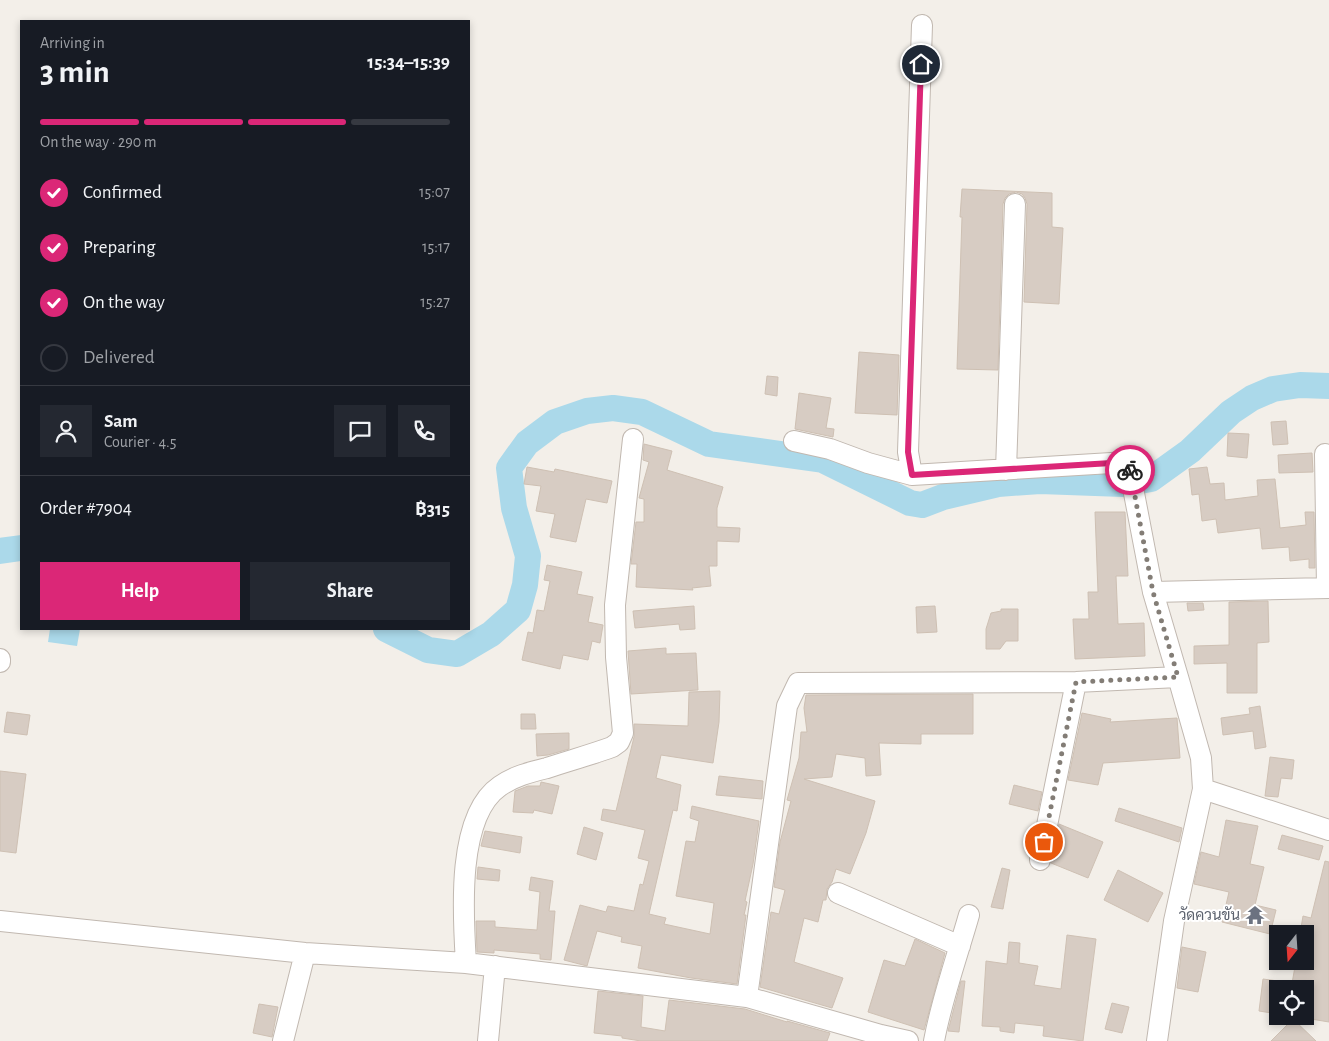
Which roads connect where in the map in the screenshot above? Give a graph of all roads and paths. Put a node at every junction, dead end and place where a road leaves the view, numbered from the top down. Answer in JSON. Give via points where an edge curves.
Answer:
{"nodes":[{"id":1,"x":922,"y":25,"type":"dead end"},
{"id":2,"x":1015,"y":204,"type":"dead end"},
{"id":3,"x":633,"y":439,"type":"dead end"},
{"id":4,"x":794,"y":441,"type":"dead end"},
{"id":5,"x":1325,"y":454,"type":"dead end"},
{"id":6,"x":1006,"y":470,"type":"junction"},
{"id":7,"x":912,"y":475,"type":"junction"},
{"id":8,"x":1328,"y":588,"type":"edge"},
{"id":9,"x":1153,"y":592,"type":"junction"},
{"id":10,"x":1178,"y":677,"type":"junction"},
{"id":11,"x":1076,"y":682,"type":"junction"},
{"id":12,"x":1203,"y":789,"type":"junction"},
{"id":13,"x":1329,"y":830,"type":"edge"},
{"id":14,"x":1040,"y":860,"type":"dead end"},
{"id":15,"x":838,"y":892,"type":"dead end"},
{"id":16,"x":969,"y":915,"type":"dead end"},
{"id":17,"x":0,"y":921,"type":"edge"},
{"id":18,"x":960,"y":946,"type":"junction"},
{"id":19,"x":305,"y":953,"type":"junction"},
{"id":20,"x":466,"y":963,"type":"junction"},
{"id":21,"x":495,"y":966,"type":"junction"},
{"id":22,"x":747,"y":997,"type":"junction"},
{"id":23,"x":283,"y":1041,"type":"edge"},
{"id":24,"x":488,"y":1041,"type":"edge"},
{"id":25,"x":908,"y":1041,"type":"edge"},
{"id":26,"x":934,"y":1041,"type":"edge"},
{"id":27,"x":1157,"y":1041,"type":"edge"}],
"edges":[{"from":1,"to":7,"type":"street","via":[[908,452]]},
{"from":2,"to":6,"type":"street"},
{"from":3,"to":20,"type":"street","via":[[615,605],[623,733],[620,742],[612,747],[502,784],[482,805],[463,880]]},
{"from":4,"to":7,"type":"street"},
{"from":5,"to":8,"type":"street"},
{"from":6,"to":7,"type":"street"},
{"from":6,"to":9,"type":"street","via":[[1128,462]]},
{"from":8,"to":9,"type":"street"},
{"from":9,"to":10,"type":"street"},
{"from":10,"to":11,"type":"street"},
{"from":10,"to":12,"type":"street","via":[[1201,758]]},
{"from":11,"to":14,"type":"street"},
{"from":11,"to":22,"type":"street","via":[[798,683],[787,706]]},
{"from":12,"to":13,"type":"street"},
{"from":12,"to":27,"type":"street","via":[[1174,921]]},
{"from":15,"to":18,"type":"street"},
{"from":16,"to":18,"type":"street"},
{"from":17,"to":19,"type":"street"},
{"from":18,"to":26,"type":"street","via":[[939,1012]]},
{"from":19,"to":20,"type":"street"},
{"from":19,"to":23,"type":"street"},
{"from":20,"to":21,"type":"street"},
{"from":21,"to":22,"type":"street"},
{"from":21,"to":24,"type":"street"},
{"from":22,"to":25,"type":"street"}]}
